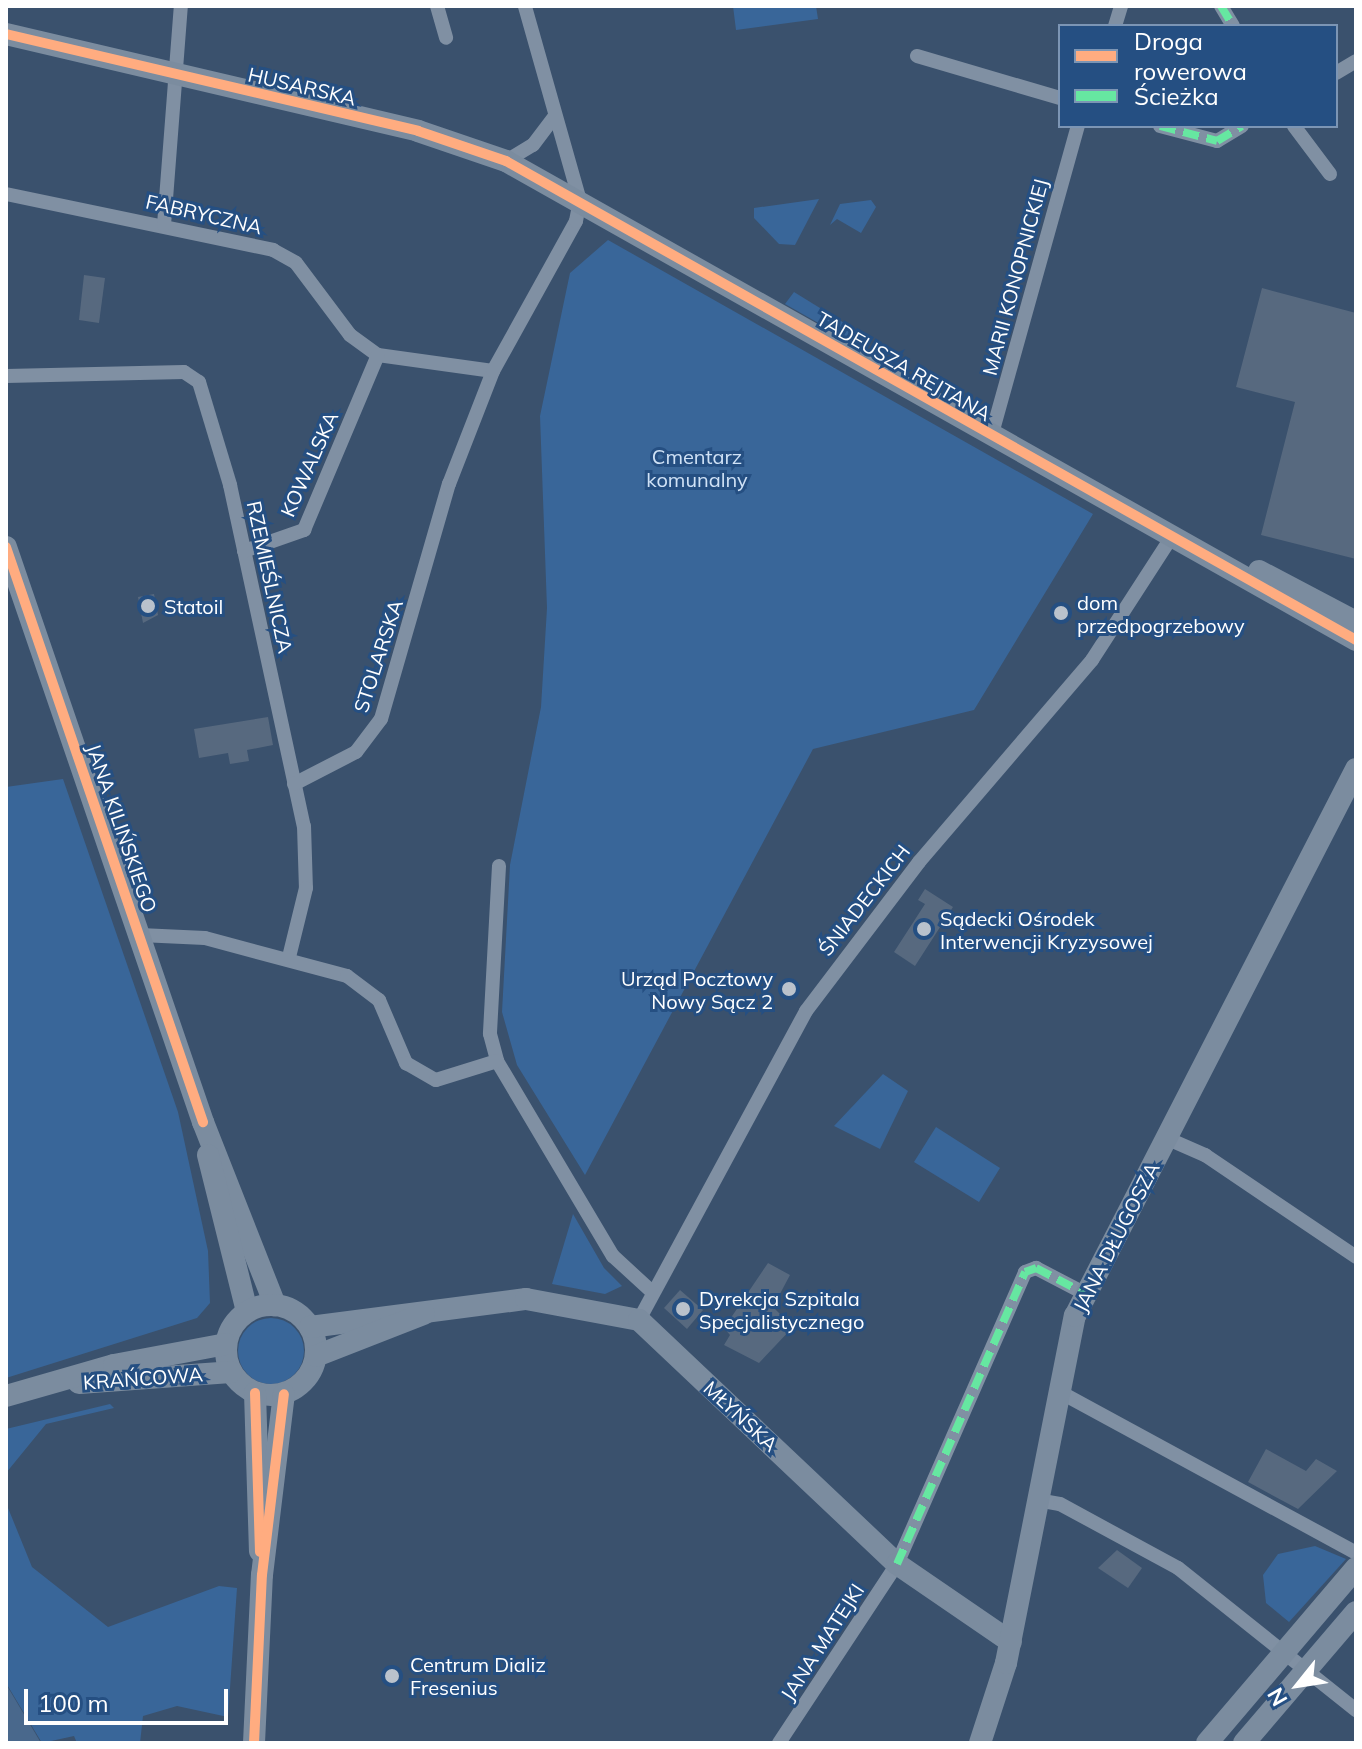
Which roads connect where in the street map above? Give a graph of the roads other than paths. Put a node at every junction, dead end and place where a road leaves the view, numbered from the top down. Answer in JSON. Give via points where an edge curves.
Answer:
{"nodes":[{"id":1,"x":181,"y":6,"type":"edge"},
{"id":2,"x":437,"y":6,"type":"edge"},
{"id":3,"x":525,"y":6,"type":"edge"},
{"id":4,"x":1221,"y":6,"type":"edge"},
{"id":5,"x":1232,"y":24,"type":"edge"},
{"id":6,"x":6,"y":34,"type":"edge"},
{"id":7,"x":446,"y":38,"type":"dead end"},
{"id":8,"x":917,"y":56,"type":"dead end"},
{"id":9,"x":1356,"y":61,"type":"edge"},
{"id":10,"x":1338,"y":72,"type":"edge"},
{"id":11,"x":177,"y":75,"type":"junction"},
{"id":12,"x":1058,"y":97,"type":"edge"},
{"id":13,"x":553,"y":118,"type":"junction"},
{"id":14,"x":1077,"y":128,"type":"edge"},
{"id":15,"x":1168,"y":128,"type":"edge"},
{"id":16,"x":1239,"y":128,"type":"edge"},
{"id":17,"x":1296,"y":128,"type":"edge"},
{"id":18,"x":506,"y":161,"type":"junction"},
{"id":19,"x":1330,"y":174,"type":"dead end"},
{"id":20,"x":6,"y":194,"type":"edge"},
{"id":21,"x":580,"y":201,"type":"junction"},
{"id":22,"x":164,"y":225,"type":"junction"},
{"id":23,"x":378,"y":355,"type":"junction"},
{"id":24,"x":493,"y":371,"type":"junction"},
{"id":25,"x":6,"y":376,"type":"edge"},
{"id":26,"x":991,"y":437,"type":"junction"},
{"id":27,"x":1171,"y":538,"type":"junction"},
{"id":28,"x":6,"y":547,"type":"edge"},
{"id":29,"x":244,"y":551,"type":"junction"},
{"id":30,"x":1211,"y":560,"type":"junction"},
{"id":31,"x":1356,"y":622,"type":"edge"},
{"id":32,"x":1356,"y":640,"type":"edge"},
{"id":33,"x":1356,"y":769,"type":"edge"},
{"id":34,"x":294,"y":784,"type":"junction"},
{"id":35,"x":499,"y":866,"type":"dead end"},
{"id":36,"x":140,"y":935,"type":"junction"},
{"id":37,"x":289,"y":957,"type":"junction"},
{"id":38,"x":497,"y":1061,"type":"junction"},
{"id":39,"x":203,"y":1122,"type":"junction"},
{"id":40,"x":1166,"y":1138,"type":"junction"},
{"id":41,"x":1356,"y":1257,"type":"edge"},
{"id":42,"x":651,"y":1291,"type":"junction"},
{"id":43,"x":1084,"y":1293,"type":"junction"},
{"id":44,"x":275,"y":1305,"type":"junction"},
{"id":45,"x":247,"y":1311,"type":"junction"},
{"id":46,"x":429,"y":1312,"type":"junction"},
{"id":47,"x":639,"y":1320,"type":"junction"},
{"id":48,"x":310,"y":1327,"type":"junction"},
{"id":49,"x":226,"y":1344,"type":"junction"},
{"id":50,"x":316,"y":1356,"type":"junction"},
{"id":51,"x":231,"y":1372,"type":"junction"},
{"id":52,"x":54,"y":1385,"type":"junction"},
{"id":53,"x":1058,"y":1391,"type":"junction"},
{"id":54,"x":255,"y":1393,"type":"junction"},
{"id":55,"x":284,"y":1394,"type":"junction"},
{"id":56,"x":6,"y":1396,"type":"edge"},
{"id":57,"x":1037,"y":1500,"type":"junction"},
{"id":58,"x":1356,"y":1553,"type":"edge"},
{"id":59,"x":897,"y":1564,"type":"junction"},
{"id":60,"x":1356,"y":1568,"type":"edge"},
{"id":61,"x":262,"y":1575,"type":"junction"},
{"id":62,"x":1356,"y":1612,"type":"edge"},
{"id":63,"x":1011,"y":1642,"type":"junction"},
{"id":64,"x":1282,"y":1649,"type":"junction"},
{"id":65,"x":1305,"y":1669,"type":"junction"},
{"id":66,"x":1356,"y":1710,"type":"edge"},
{"id":67,"x":254,"y":1743,"type":"edge"},
{"id":68,"x":779,"y":1743,"type":"edge"},
{"id":69,"x":980,"y":1743,"type":"edge"},
{"id":70,"x":1207,"y":1743,"type":"edge"},
{"id":71,"x":1244,"y":1743,"type":"edge"}],
"edges":[{"from":1,"to":11,"type":"street"},
{"from":2,"to":7,"type":"street"},
{"from":3,"to":13,"type":"street"},
{"from":4,"to":5,"type":"street"},
{"from":6,"to":11,"type":"street","name":"HUSARSKA"},
{"from":8,"to":12,"type":"street"},
{"from":9,"to":10,"type":"street"},
{"from":11,"to":18,"type":"street","name":"HUSARSKA","via":[[418,131]]},
{"from":11,"to":22,"type":"street"},
{"from":13,"to":18,"type":"street","via":[[541,138]]},
{"from":13,"to":21,"type":"street"},
{"from":14,"to":26,"type":"street","name":"MARII KONOPNICKIEJ"},
{"from":15,"to":16,"type":"street","via":[[1217,141]]},
{"from":17,"to":19,"type":"street"},
{"from":18,"to":21,"type":"street","name":"HUSARSKA"},
{"from":20,"to":22,"type":"street","name":"FABRYCZNA"},
{"from":21,"to":24,"type":"street","name":"STOLARSKA"},
{"from":21,"to":26,"type":"street","name":"TADEUSZA REJTANA"},
{"from":22,"to":23,"type":"street","name":"FABRYCZNA","via":[[273,250],[296,263],[350,335]]},
{"from":23,"to":24,"type":"street"},
{"from":23,"to":29,"type":"street","name":"KOWALSKA","via":[[304,530]]},
{"from":24,"to":34,"type":"street","name":"STOLARSKA","via":[[449,484],[381,719],[356,752]]},
{"from":25,"to":29,"type":"street","name":"RZEMIEŚLNICZA","via":[[184,372],[199,382]]},
{"from":26,"to":27,"type":"street","name":"TADEUSZA REJTANA"},
{"from":27,"to":30,"type":"street","name":"TADEUSZA REJTANA"},
{"from":27,"to":42,"type":"street","name":"ŚNIADECKICH","via":[[1092,660],[919,862],[806,1011]]},
{"from":28,"to":36,"type":"street","name":"JANA KILIŃSKIEGO"},
{"from":29,"to":34,"type":"street","name":"RZEMIEŚLNICZA"},
{"from":30,"to":31,"type":"street","name":"TADEUSZA REJTANA","via":[[1262,572]]},
{"from":30,"to":32,"type":"street","name":"TADEUSZA REJTANA"},
{"from":33,"to":40,"type":"street","name":"JANA DŁUGOSZA"},
{"from":34,"to":37,"type":"street","via":[[306,888]]},
{"from":35,"to":38,"type":"street","via":[[490,1034]]},
{"from":36,"to":37,"type":"street","via":[[205,938]]},
{"from":36,"to":39,"type":"street","name":"JANA KILIŃSKIEGO"},
{"from":37,"to":38,"type":"street","via":[[364,986],[418,1072],[462,1077]]},
{"from":38,"to":42,"type":"street","via":[[613,1256]]},
{"from":39,"to":44,"type":"street","name":"JANA KILIŃSKIEGO"},
{"from":39,"to":45,"type":"street","name":"JANA KILIŃSKIEGO"},
{"from":40,"to":41,"type":"street","via":[[1205,1155]]},
{"from":40,"to":43,"type":"street","name":"JANA DŁUGOSZA"},
{"from":42,"to":47,"type":"street","name":"ŚNIADECKICH"},
{"from":43,"to":53,"type":"street","name":"JANA DŁUGOSZA"},
{"from":43,"to":59,"type":"street","name":"JANA MATEJKI","via":[[1036,1268],[1025,1272]]},
{"from":44,"to":45,"type":"street"},
{"from":44,"to":48,"type":"street"},
{"from":45,"to":49,"type":"street"},
{"from":46,"to":47,"type":"street","via":[[526,1299]]},
{"from":46,"to":48,"type":"street"},
{"from":46,"to":50,"type":"street"},
{"from":47,"to":59,"type":"street","name":"MŁYŃSKA"},
{"from":48,"to":50,"type":"street"},
{"from":49,"to":51,"type":"street"},
{"from":49,"to":52,"type":"street","name":"KRAŃCOWA","via":[[114,1365]]},
{"from":50,"to":55,"type":"street","via":[[306,1379]]},
{"from":51,"to":52,"type":"street","name":"KRAŃCOWA"},
{"from":51,"to":54,"type":"street"},
{"from":52,"to":56,"type":"street","name":"KRAŃCOWA"},
{"from":53,"to":57,"type":"street","name":"JANA DŁUGOSZA"},
{"from":53,"to":58,"type":"street"},
{"from":54,"to":55,"type":"street"},
{"from":54,"to":61,"type":"street"},
{"from":55,"to":61,"type":"street"},
{"from":57,"to":63,"type":"street","name":"JANA DŁUGOSZA"},
{"from":57,"to":64,"type":"street","via":[[1060,1504],[1178,1568]]},
{"from":59,"to":63,"type":"street","name":"MŁYŃSKA"},
{"from":59,"to":68,"type":"street","name":"JANA MATEJKI"},
{"from":60,"to":64,"type":"street"},
{"from":61,"to":67,"type":"street"},
{"from":62,"to":65,"type":"street"},
{"from":63,"to":69,"type":"street","name":"JANA DŁUGOSZA"},
{"from":64,"to":65,"type":"street"},
{"from":64,"to":70,"type":"street"},
{"from":65,"to":66,"type":"street"},
{"from":65,"to":71,"type":"street"}]}
